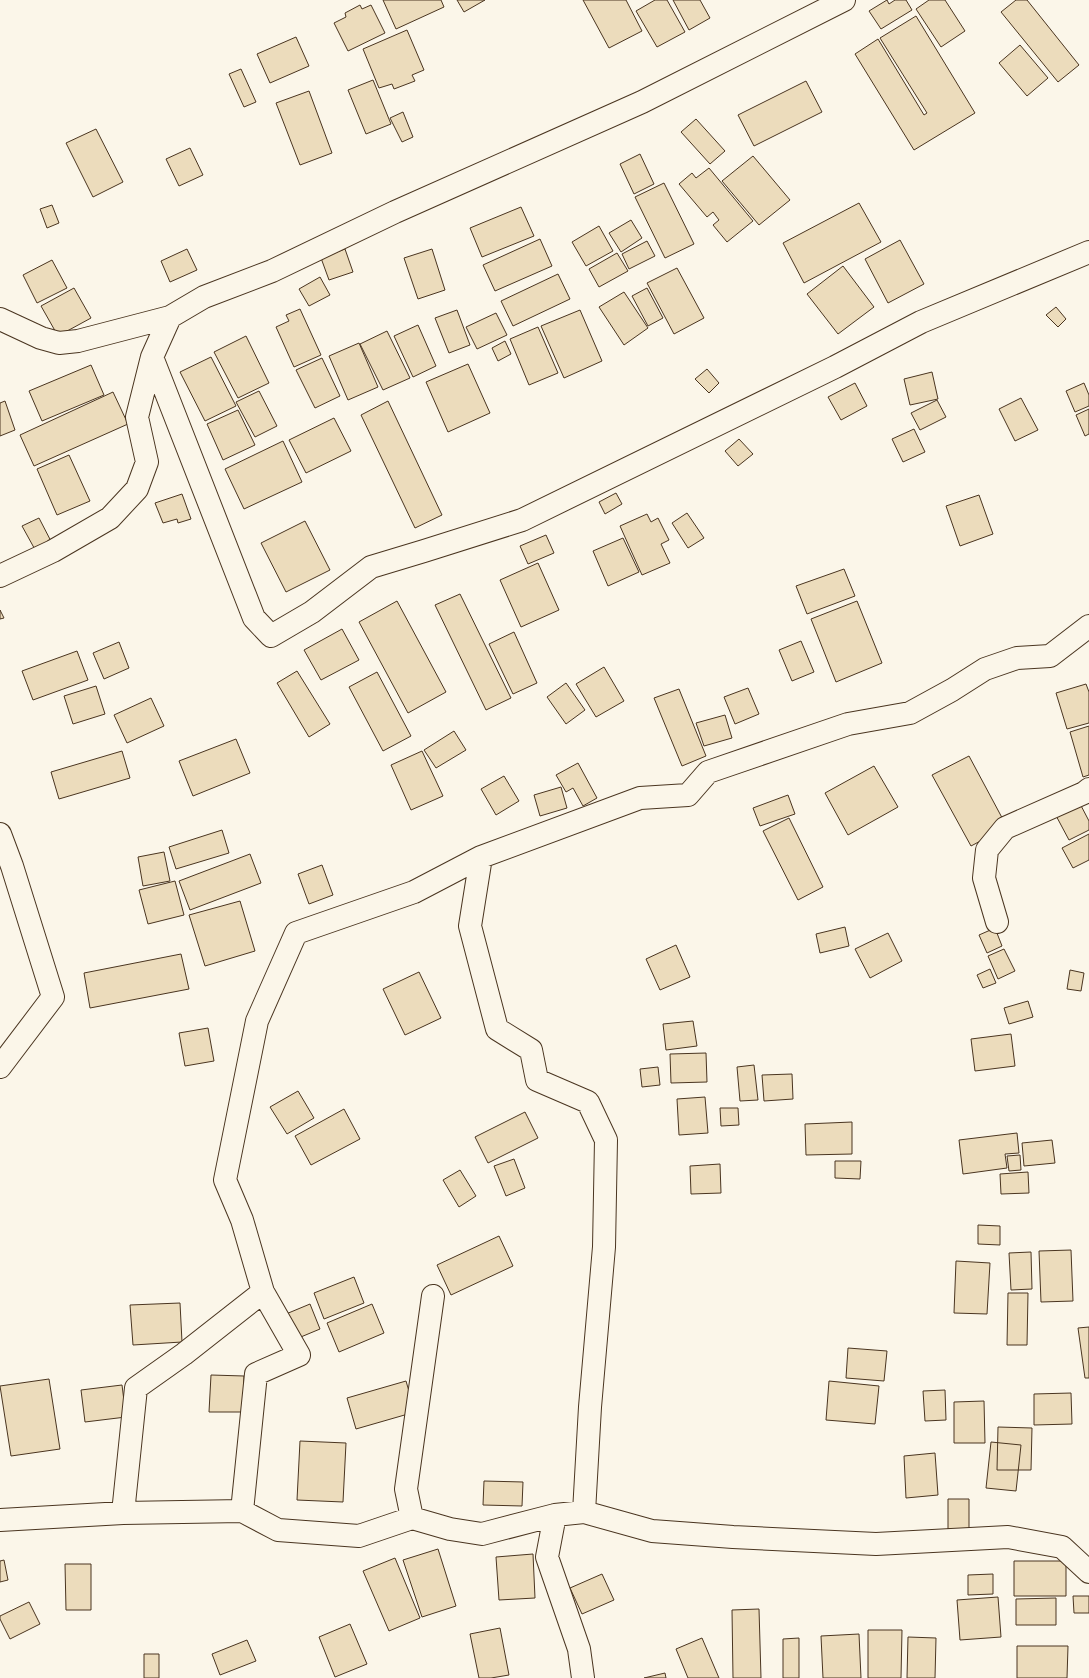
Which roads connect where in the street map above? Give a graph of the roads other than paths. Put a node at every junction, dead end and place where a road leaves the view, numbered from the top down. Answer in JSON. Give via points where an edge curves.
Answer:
{"nodes":[{"id":1,"x":844,"y":0,"type":"edge"},
{"id":2,"x":1089,"y":252,"type":"edge"},
{"id":3,"x":170,"y":317,"type":"junction"},
{"id":4,"x":0,"y":319,"type":"edge"},
{"id":5,"x":152,"y":357,"type":"junction"},
{"id":6,"x":0,"y":576,"type":"edge"},
{"id":7,"x":1089,"y":626,"type":"edge"},
{"id":8,"x":1089,"y":789,"type":"edge"},
{"id":9,"x":0,"y":834,"type":"edge"},
{"id":10,"x":481,"y":857,"type":"junction"},
{"id":11,"x":997,"y":922,"type":"dead end"},
{"id":12,"x":0,"y":1067,"type":"edge"},
{"id":13,"x":263,"y":1292,"type":"junction"},
{"id":14,"x":433,"y":1296,"type":"dead end"},
{"id":15,"x":242,"y":1511,"type":"junction"},
{"id":16,"x":584,"y":1512,"type":"junction"},
{"id":17,"x":123,"y":1513,"type":"junction"},
{"id":18,"x":555,"y":1516,"type":"junction"},
{"id":19,"x":412,"y":1518,"type":"junction"},
{"id":20,"x":0,"y":1520,"type":"edge"},
{"id":21,"x":1089,"y":1572,"type":"edge"},
{"id":22,"x":583,"y":1678,"type":"edge"}],
"edges":[{"from":1,"to":3,"type":"street","via":[[642,102],[395,212],[272,271],[204,297]]},
{"from":2,"to":5,"type":"street","via":[[921,322],[835,367],[522,520],[371,567],[312,612],[272,636],[254,618]]},
{"from":3,"to":4,"type":"street","via":[[78,341],[59,343],[41,338]]},
{"from":3,"to":5,"type":"street"},
{"from":5,"to":6,"type":"street","via":[[137,417],[147,462],[137,489],[110,518],[53,551]]},
{"from":7,"to":10,"type":"street","via":[[1050,656],[1017,658],[985,669],[910,713],[848,724],[708,772],[688,795],[640,798]]},
{"from":8,"to":11,"type":"street","via":[[1005,828],[987,850],[984,878]]},
{"from":9,"to":12,"type":"street","via":[[53,998]]},
{"from":10,"to":13,"type":"street","via":[[414,892],[296,933],[257,1021],[225,1180],[242,1220]]},
{"from":10,"to":16,"type":"street","via":[[470,926],[497,1029],[531,1050],[537,1080],[588,1102],[606,1140],[604,1247]]},
{"from":13,"to":15,"type":"street","via":[[299,1355],[256,1374]]},
{"from":13,"to":17,"type":"street","via":[[136,1388]]},
{"from":14,"to":19,"type":"street","via":[[406,1489]]},
{"from":15,"to":17,"type":"street"},
{"from":15,"to":19,"type":"street","via":[[278,1530],[359,1536]]},
{"from":16,"to":18,"type":"street"},
{"from":16,"to":21,"type":"street","via":[[652,1531],[733,1537],[876,1544],[1008,1536],[1062,1547]]},
{"from":17,"to":20,"type":"street"},
{"from":18,"to":19,"type":"street","via":[[482,1534],[450,1530]]},
{"from":18,"to":22,"type":"street","via":[[547,1557],[579,1648]]}]}
